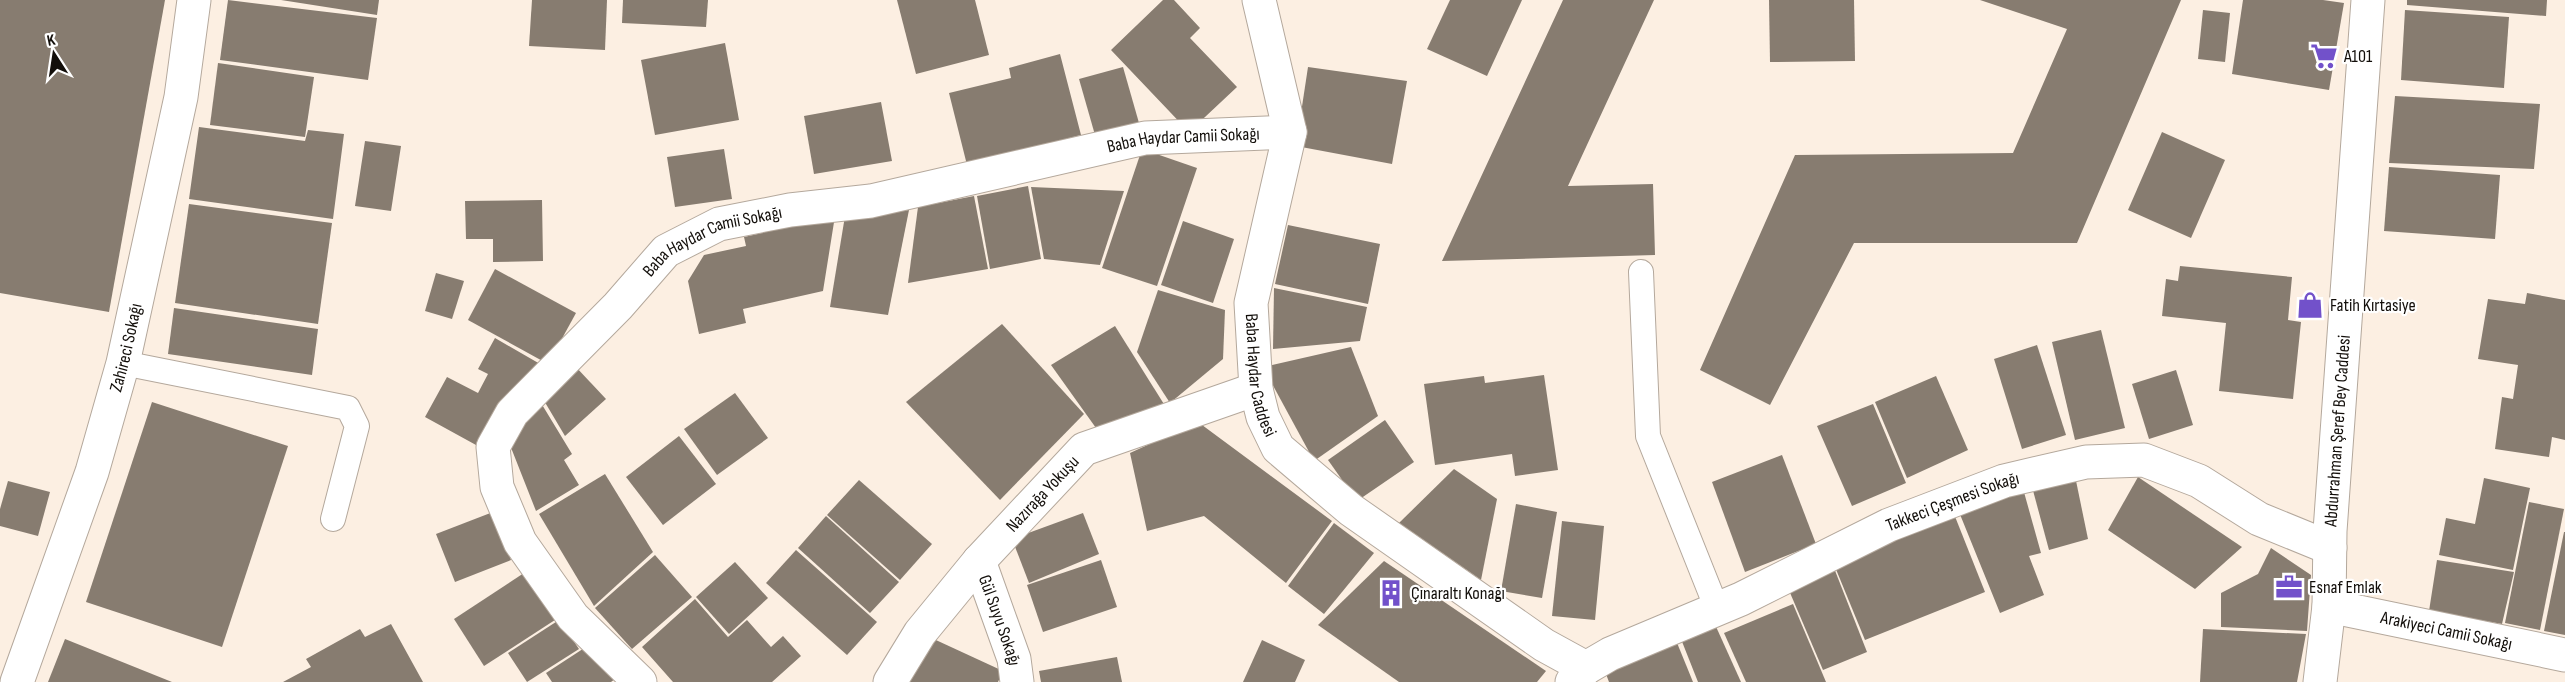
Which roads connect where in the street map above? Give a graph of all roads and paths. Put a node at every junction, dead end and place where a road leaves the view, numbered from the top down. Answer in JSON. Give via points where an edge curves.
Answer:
{"nodes":[{"id":1,"x":194,"y":0,"type":"edge"},
{"id":2,"x":1259,"y":0,"type":"edge"},
{"id":3,"x":2368,"y":0,"type":"edge"},
{"id":4,"x":1290,"y":132,"type":"junction"},
{"id":5,"x":1641,"y":272,"type":"dead end"},
{"id":6,"x":123,"y":363,"type":"junction"},
{"id":7,"x":1256,"y":389,"type":"junction"},
{"id":8,"x":333,"y":519,"type":"dead end"},
{"id":9,"x":2330,"y":548,"type":"junction"},
{"id":10,"x":979,"y":561,"type":"junction"},
{"id":11,"x":2329,"y":606,"type":"junction"},
{"id":12,"x":1717,"y":609,"type":"junction"},
{"id":13,"x":2565,"y":655,"type":"edge"},
{"id":14,"x":1583,"y":677,"type":"edge"},
{"id":15,"x":17,"y":682,"type":"edge"},
{"id":16,"x":640,"y":682,"type":"edge"},
{"id":17,"x":890,"y":682,"type":"edge"},
{"id":18,"x":1017,"y":682,"type":"edge"},
{"id":19,"x":2320,"y":682,"type":"edge"}],
"edges":[{"from":1,"to":6,"type":"street","name":"Zahireci Sokağı","via":[[181,97]]},
{"from":2,"to":4,"type":"street","name":"Baba Haydar Caddesi"},
{"from":3,"to":9,"type":"street","name":"Abdurrahman Şeref Bey Caddesi"},
{"from":4,"to":7,"type":"street","name":"Baba Haydar Caddesi","via":[[1251,303]]},
{"from":4,"to":16,"type":"street","name":"Baba Haydar Camii Sokağı","via":[[1146,138],[871,201],[790,210],[719,224],[666,251],[618,306],[512,413],[493,447],[497,487],[520,542],[573,617]]},
{"from":5,"to":12,"type":"lane","via":[[1648,436]]},
{"from":6,"to":8,"type":"lane","via":[[348,408],[357,426]]},
{"from":6,"to":15,"type":"street","name":"Zahireci Sokağı","via":[[92,472]]},
{"from":7,"to":10,"type":"street","name":"Nazırağa Yokuşu","via":[[1084,449]]},
{"from":7,"to":14,"type":"street","name":"Baba Haydar Caddesi","via":[[1263,417],[1278,448],[1351,510],[1544,645]]},
{"from":9,"to":11,"type":"street","name":"Abdurrahman Şeref Bey Caddesi"},
{"from":9,"to":12,"type":"street","name":"Takkeci Çeşmesi Sokağı","via":[[2259,519],[2199,481],[2144,460],[2086,462],[2004,481],[1889,525]]},
{"from":10,"to":17,"type":"street","name":"Nazırağa Yokuşu","via":[[920,633]]},
{"from":10,"to":18,"type":"street","name":"Gül Suyu Sokağı","via":[[1014,658]]},
{"from":11,"to":13,"type":"street","name":"Arakiyeci Camii Sokağı"},
{"from":11,"to":19,"type":"street","name":"Abdurrahman Şeref Bey Caddesi"},
{"from":12,"to":14,"type":"street","name":"Takkeci Çeşmesi Sokağı","via":[[1610,654]]}]}
